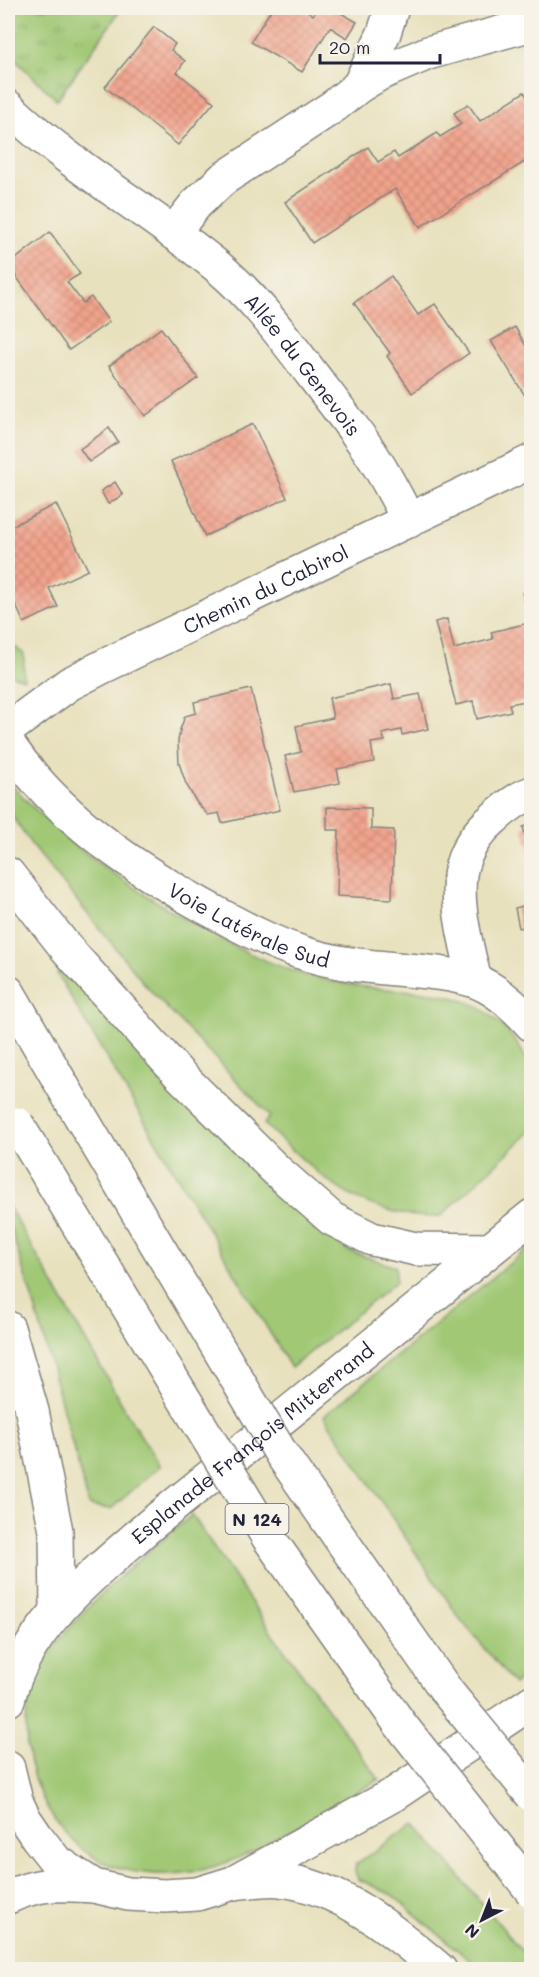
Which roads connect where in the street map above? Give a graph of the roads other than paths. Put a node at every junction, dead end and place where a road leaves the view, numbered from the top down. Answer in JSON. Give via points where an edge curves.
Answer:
{"nodes":[{"id":1,"x":392,"y":8,"type":"edge"},
{"id":2,"x":531,"y":24,"type":"edge"},
{"id":3,"x":359,"y":86,"type":"junction"},
{"id":4,"x":8,"y":107,"type":"edge"},
{"id":5,"x":173,"y":233,"type":"junction"},
{"id":6,"x":531,"y":461,"type":"edge"},
{"id":7,"x":409,"y":521,"type":"junction"},
{"id":8,"x":8,"y":729,"type":"edge"},
{"id":9,"x":8,"y":744,"type":"edge"},
{"id":10,"x":531,"y":792,"type":"edge"},
{"id":11,"x":8,"y":874,"type":"edge"},
{"id":12,"x":475,"y":981,"type":"junction"},
{"id":13,"x":8,"y":992,"type":"edge"},
{"id":14,"x":531,"y":1025,"type":"edge"},
{"id":15,"x":12,"y":1115,"type":"edge"},
{"id":16,"x":531,"y":1216,"type":"edge"},
{"id":17,"x":489,"y":1250,"type":"junction"},
{"id":18,"x":8,"y":1328,"type":"edge"},
{"id":19,"x":57,"y":1612,"type":"junction"},
{"id":20,"x":8,"y":1700,"type":"edge"},
{"id":21,"x":531,"y":1702,"type":"edge"},
{"id":22,"x":8,"y":1768,"type":"edge"},
{"id":23,"x":531,"y":1795,"type":"edge"},
{"id":24,"x":233,"y":1883,"type":"junction"},
{"id":25,"x":94,"y":1886,"type":"junction"},
{"id":26,"x":531,"y":1891,"type":"edge"},
{"id":27,"x":8,"y":1897,"type":"edge"},
{"id":28,"x":440,"y":1970,"type":"edge"}],
"edges":[{"from":1,"to":3,"type":"main road"},
{"from":2,"to":3,"type":"main road","via":[[413,59]]},
{"from":3,"to":5,"type":"main road","via":[[223,179]]},
{"from":4,"to":5,"type":"main road","name":"Allée du Genevois","via":[[33,130]]},
{"from":5,"to":7,"type":"main road","name":"Allée du Genevois","via":[[234,282],[273,323],[369,450]]},
{"from":6,"to":7,"type":"main road","name":"Chemin du Cabirol"},
{"from":7,"to":8,"type":"main road","name":"Chemin du Cabirol","via":[[69,684]]},
{"from":9,"to":12,"type":"main road","name":"Voie Latérale Sud","via":[[38,784],[83,827],[153,876],[246,929],[299,952],[332,961],[436,972]]},
{"from":10,"to":12,"type":"main road","via":[[490,821],[463,860],[460,911]]},
{"from":11,"to":17,"type":"main road","via":[[66,948],[179,1074],[332,1219],[372,1239],[416,1249]]},
{"from":12,"to":14,"type":"main road","name":"Voie Latérale Sud","via":[[518,1009]]},
{"from":13,"to":23,"type":"main road","number":"N 124","bridge":true,"via":[[282,1455],[448,1693]]},
{"from":15,"to":26,"type":"main road","number":"N 124","bridge":true,"via":[[268,1537],[400,1724]]},
{"from":16,"to":17,"type":"main road","name":"Esplanade François Mitterrand"},
{"from":17,"to":19,"type":"main road","name":"Esplanade François Mitterrand","via":[[150,1525]]},
{"from":18,"to":19,"type":"main road","via":[[32,1411],[56,1531]]},
{"from":19,"to":20,"type":"main road","name":"Esplanade François Mitterrand","via":[[36,1636],[19,1666]]},
{"from":21,"to":24,"type":"main road","via":[[393,1796]]},
{"from":22,"to":25,"type":"main road","via":[[16,1801],[37,1838],[55,1860]]},
{"from":24,"to":25,"type":"main road","via":[[197,1894],[165,1896],[128,1894]]},
{"from":24,"to":28,"type":"main road","via":[[279,1879],[330,1893],[386,1927]]},
{"from":25,"to":27,"type":"main road","via":[[51,1883]]}]}
